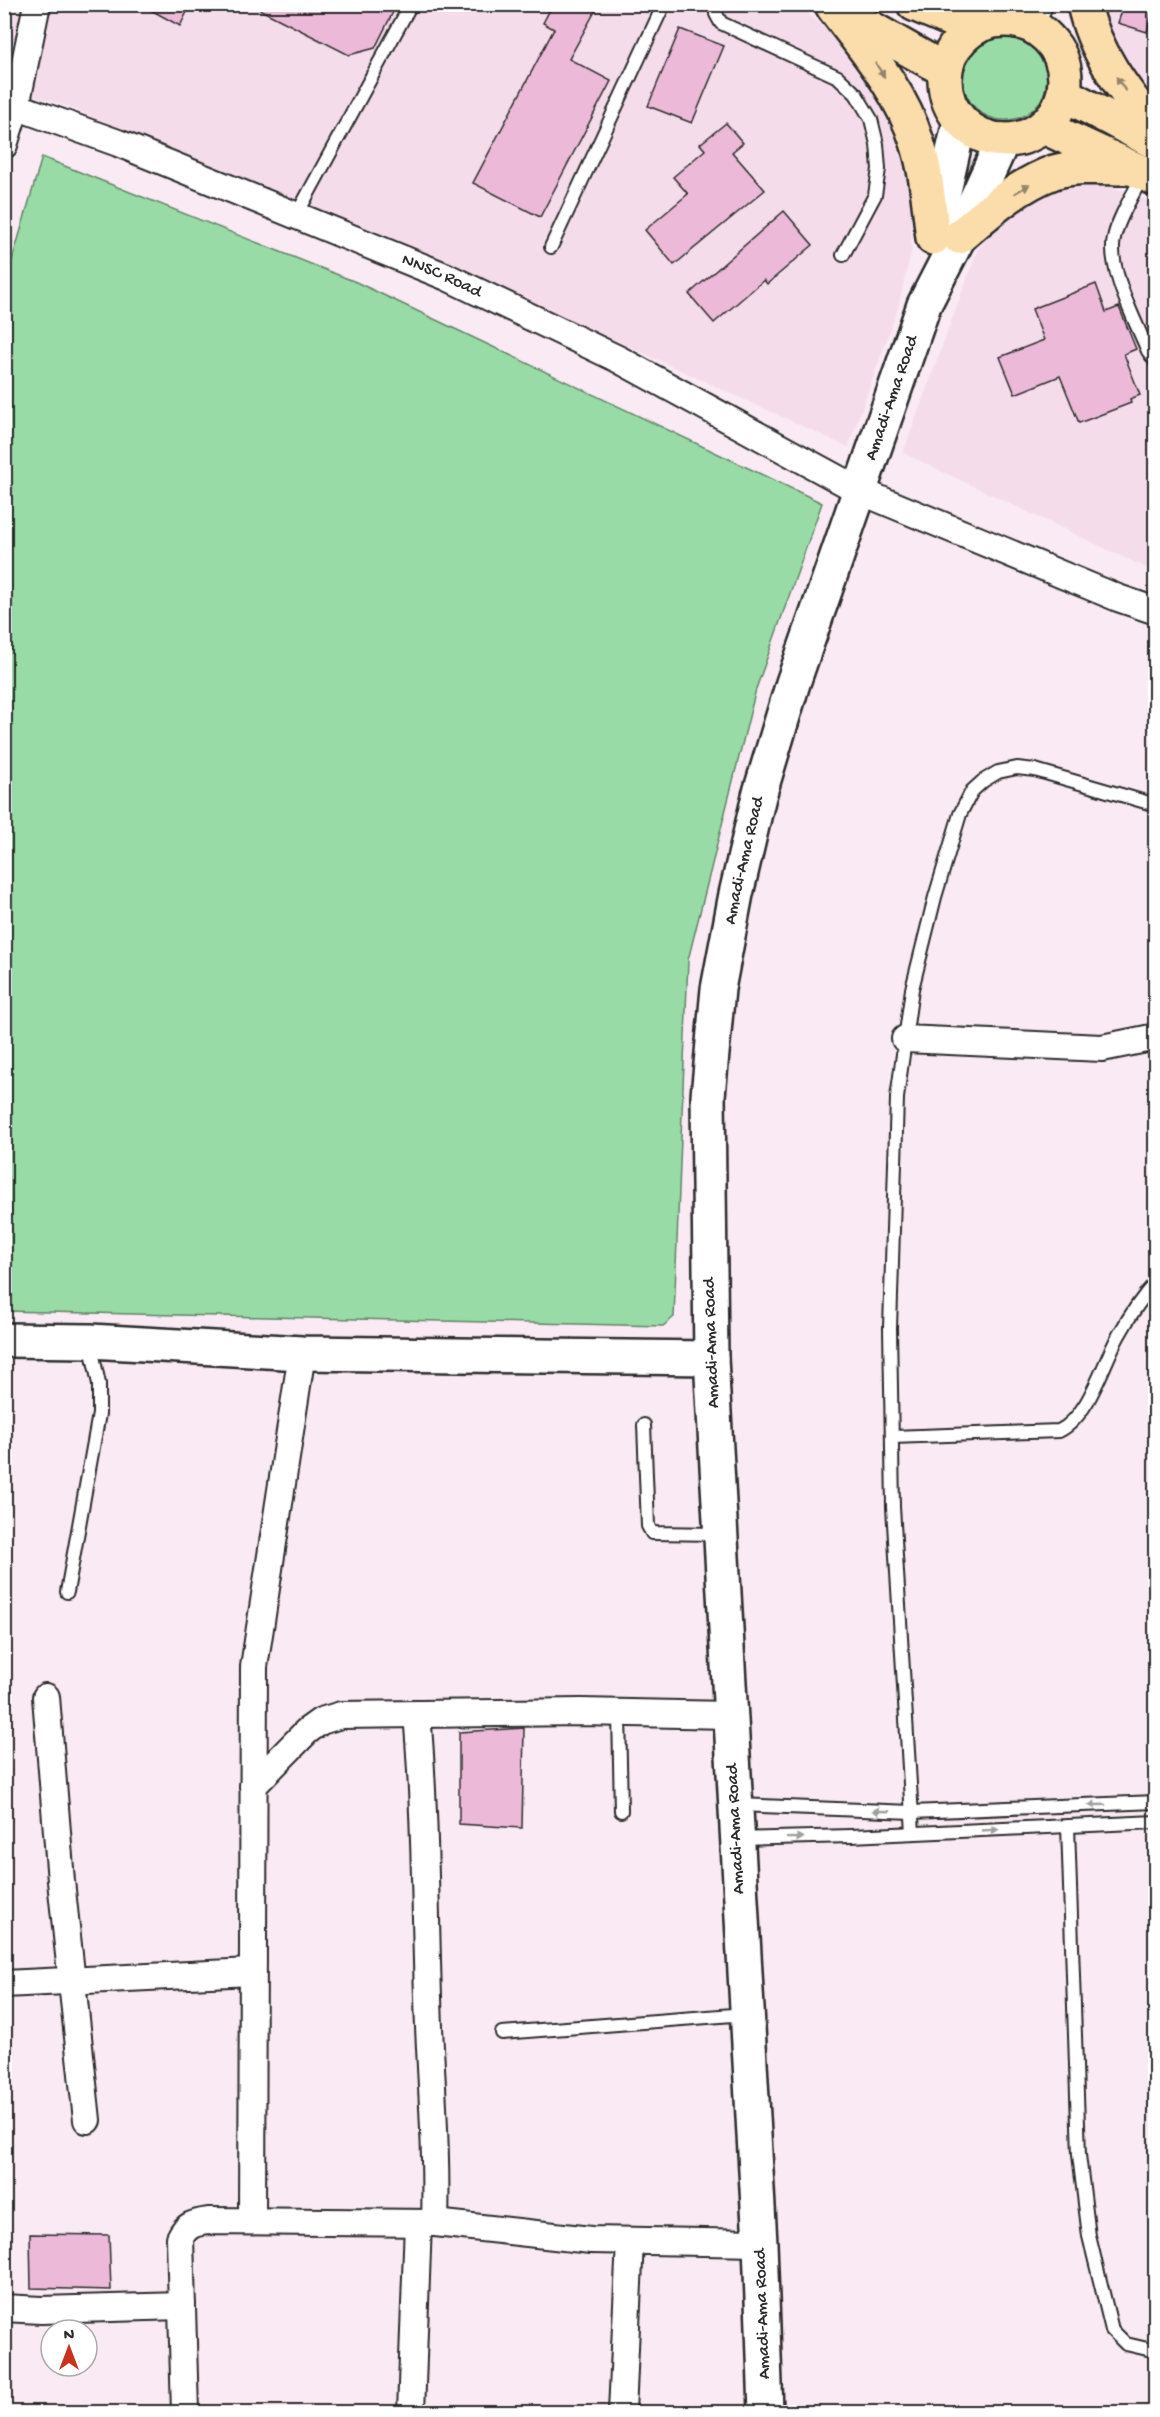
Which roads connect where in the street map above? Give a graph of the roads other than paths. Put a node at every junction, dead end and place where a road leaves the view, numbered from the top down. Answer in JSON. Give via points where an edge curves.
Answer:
{"nodes":[{"id":1,"x":37,"y":4,"type":"edge"},
{"id":2,"x":411,"y":4,"type":"edge"},
{"id":3,"x":664,"y":4,"type":"edge"},
{"id":4,"x":717,"y":4,"type":"edge"},
{"id":5,"x":914,"y":4,"type":"edge"},
{"id":6,"x":1084,"y":4,"type":"edge"},
{"id":7,"x":831,"y":5,"type":"edge"},
{"id":8,"x":1023,"y":14,"type":"edge"},
{"id":9,"x":973,"y":29,"type":"junction"},
{"id":10,"x":945,"y":70,"type":"junction"},
{"id":11,"x":1064,"y":94,"type":"junction"},
{"id":12,"x":10,"y":104,"type":"edge"},
{"id":13,"x":960,"y":121,"type":"junction"},
{"id":14,"x":1044,"y":127,"type":"junction"},
{"id":15,"x":1155,"y":131,"type":"edge"},
{"id":16,"x":1003,"y":140,"type":"junction"},
{"id":17,"x":1155,"y":142,"type":"edge"},
{"id":18,"x":4,"y":145,"type":"edge"},
{"id":19,"x":1142,"y":173,"type":"edge"},
{"id":20,"x":296,"y":216,"type":"junction"},
{"id":21,"x":946,"y":237,"type":"junction"},
{"id":22,"x":551,"y":247,"type":"dead end"},
{"id":23,"x":843,"y":255,"type":"dead end"},
{"id":24,"x":1155,"y":362,"type":"edge"},
{"id":25,"x":860,"y":491,"type":"junction"},
{"id":26,"x":1155,"y":611,"type":"edge"},
{"id":27,"x":1155,"y":805,"type":"edge"},
{"id":28,"x":1155,"y":1037,"type":"edge"},
{"id":29,"x":905,"y":1039,"type":"junction"},
{"id":30,"x":1155,"y":1282,"type":"edge"},
{"id":31,"x":4,"y":1340,"type":"edge"},
{"id":32,"x":90,"y":1341,"type":"junction"},
{"id":33,"x":302,"y":1353,"type":"junction"},
{"id":34,"x":711,"y":1358,"type":"junction"},
{"id":35,"x":644,"y":1425,"type":"dead end"},
{"id":36,"x":892,"y":1437,"type":"junction"},
{"id":37,"x":720,"y":1534,"type":"junction"},
{"id":38,"x":67,"y":1592,"type":"dead end"},
{"id":39,"x":46,"y":1697,"type":"dead end"},
{"id":40,"x":619,"y":1713,"type":"junction"},
{"id":41,"x":417,"y":1714,"type":"junction"},
{"id":42,"x":730,"y":1715,"type":"junction"},
{"id":43,"x":253,"y":1786,"type":"junction"},
{"id":44,"x":1155,"y":1802,"type":"edge"},
{"id":45,"x":735,"y":1805,"type":"junction"},
{"id":46,"x":621,"y":1811,"type":"dead end"},
{"id":47,"x":912,"y":1812,"type":"junction"},
{"id":48,"x":1155,"y":1822,"type":"edge"},
{"id":49,"x":1068,"y":1826,"type":"junction"},
{"id":50,"x":913,"y":1833,"type":"junction"},
{"id":51,"x":737,"y":1839,"type":"junction"},
{"id":52,"x":251,"y":1972,"type":"junction"},
{"id":53,"x":72,"y":1981,"type":"junction"},
{"id":54,"x":4,"y":1984,"type":"edge"},
{"id":55,"x":746,"y":2014,"type":"junction"},
{"id":56,"x":502,"y":2033,"type":"dead end"},
{"id":57,"x":87,"y":2120,"type":"dead end"},
{"id":58,"x":252,"y":2221,"type":"junction"},
{"id":59,"x":426,"y":2223,"type":"junction"},
{"id":60,"x":630,"y":2241,"type":"junction"},
{"id":61,"x":760,"y":2243,"type":"junction"},
{"id":62,"x":182,"y":2307,"type":"junction"},
{"id":63,"x":4,"y":2308,"type":"edge"},
{"id":64,"x":1155,"y":2351,"type":"edge"},
{"id":65,"x":185,"y":2412,"type":"edge"},
{"id":66,"x":411,"y":2412,"type":"edge"},
{"id":67,"x":622,"y":2412,"type":"edge"},
{"id":68,"x":766,"y":2412,"type":"edge"}],
"edges":[{"from":1,"to":12,"type":"street"},
{"from":2,"to":20,"type":"lane"},
{"from":3,"to":22,"type":"lane"},
{"from":4,"to":23,"type":"lane","via":[[716,14],[722,23],[838,77],[856,93],[871,119],[879,169],[875,195]]},
{"from":5,"to":9,"type":"main road"},
{"from":15,"to":6,"type":"main road","one_way":true,"via":[[1102,54]]},
{"from":7,"to":10,"type":"main road"},
{"from":7,"to":21,"type":"main road","one_way":true,"via":[[874,60],[902,105]]},
{"from":8,"to":9,"type":"main road"},
{"from":8,"to":11,"type":"main road","via":[[1060,54]]},
{"from":9,"to":10,"type":"main road","via":[[955,47]]},
{"from":10,"to":13,"type":"main road","via":[[946,92]]},
{"from":11,"to":14,"type":"main road","via":[[1053,118]]},
{"from":11,"to":17,"type":"main road"},
{"from":12,"to":18,"type":"street"},
{"from":12,"to":20,"type":"street","name":"NNSC Road"},
{"from":13,"to":16,"type":"main road","via":[[980,135]]},
{"from":13,"to":21,"type":"street","name":"Amadi-Ama Road"},
{"from":14,"to":16,"type":"main road","via":[[1017,140]]},
{"from":14,"to":19,"type":"main road"},
{"from":16,"to":21,"type":"street","name":"Amadi-Ama Road"},
{"from":21,"to":19,"type":"main road","one_way":true,"via":[[1020,189],[1056,172],[1093,167]]},
{"from":19,"to":24,"type":"lane","via":[[1114,236],[1112,251],[1114,268]]},
{"from":20,"to":25,"type":"street","name":"NNSC Road","via":[[447,276],[607,354]]},
{"from":21,"to":25,"type":"street","name":"Amadi-Ama Road"},
{"from":25,"to":26,"type":"street","name":"NNSC Road"},
{"from":25,"to":34,"type":"street","name":"Amadi-Ama Road","via":[[793,683],[759,796],[718,988],[708,1096]]},
{"from":27,"to":29,"type":"lane","via":[[1017,768],[998,772],[977,786],[960,814],[935,897],[912,989]]},
{"from":28,"to":29,"type":"street","via":[[1102,1048]]},
{"from":29,"to":36,"type":"lane","via":[[897,1110],[890,1328]]},
{"from":30,"to":36,"type":"lane","via":[[1119,1334],[1080,1414],[1070,1426],[1059,1431]]},
{"from":31,"to":32,"type":"street"},
{"from":32,"to":33,"type":"street"},
{"from":32,"to":38,"type":"lane","via":[[99,1384],[99,1414]]},
{"from":33,"to":34,"type":"street"},
{"from":33,"to":43,"type":"street","via":[[254,1667]]},
{"from":34,"to":37,"type":"street","name":"Amadi-Ama Road"},
{"from":35,"to":37,"type":"lane","via":[[651,1533]]},
{"from":36,"to":47,"type":"lane"},
{"from":37,"to":42,"type":"street","name":"Amadi-Ama Road"},
{"from":39,"to":53,"type":"street"},
{"from":40,"to":41,"type":"street"},
{"from":40,"to":42,"type":"street"},
{"from":40,"to":46,"type":"lane"},
{"from":41,"to":43,"type":"street","via":[[341,1715],[321,1720]]},
{"from":41,"to":59,"type":"street","via":[[436,2175]]},
{"from":42,"to":45,"type":"street","name":"Amadi-Ama Road"},
{"from":43,"to":52,"type":"street"},
{"from":44,"to":47,"type":"lane","one_way":true},
{"from":47,"to":45,"type":"lane","one_way":true},
{"from":45,"to":51,"type":"street","name":"Amadi-Ama Road"},
{"from":47,"to":50,"type":"lane"},
{"from":48,"to":49,"type":"lane"},
{"from":50,"to":49,"type":"lane","one_way":true},
{"from":49,"to":64,"type":"lane","via":[[1079,2155],[1089,2236],[1112,2330],[1126,2344]]},
{"from":51,"to":50,"type":"lane","one_way":true},
{"from":51,"to":55,"type":"street","name":"Amadi-Ama Road"},
{"from":52,"to":53,"type":"street"},
{"from":52,"to":58,"type":"street"},
{"from":53,"to":54,"type":"street"},
{"from":53,"to":57,"type":"street"},
{"from":55,"to":56,"type":"lane"},
{"from":55,"to":61,"type":"street","name":"Amadi-Ama Road"},
{"from":58,"to":59,"type":"street"},
{"from":58,"to":62,"type":"street","via":[[208,2221],[184,2229],[180,2238]]},
{"from":59,"to":60,"type":"street"},
{"from":59,"to":66,"type":"street"},
{"from":60,"to":61,"type":"street"},
{"from":60,"to":67,"type":"street"},
{"from":61,"to":68,"type":"street","name":"Amadi-Ama Road"},
{"from":62,"to":63,"type":"street"},
{"from":62,"to":65,"type":"street"}]}
